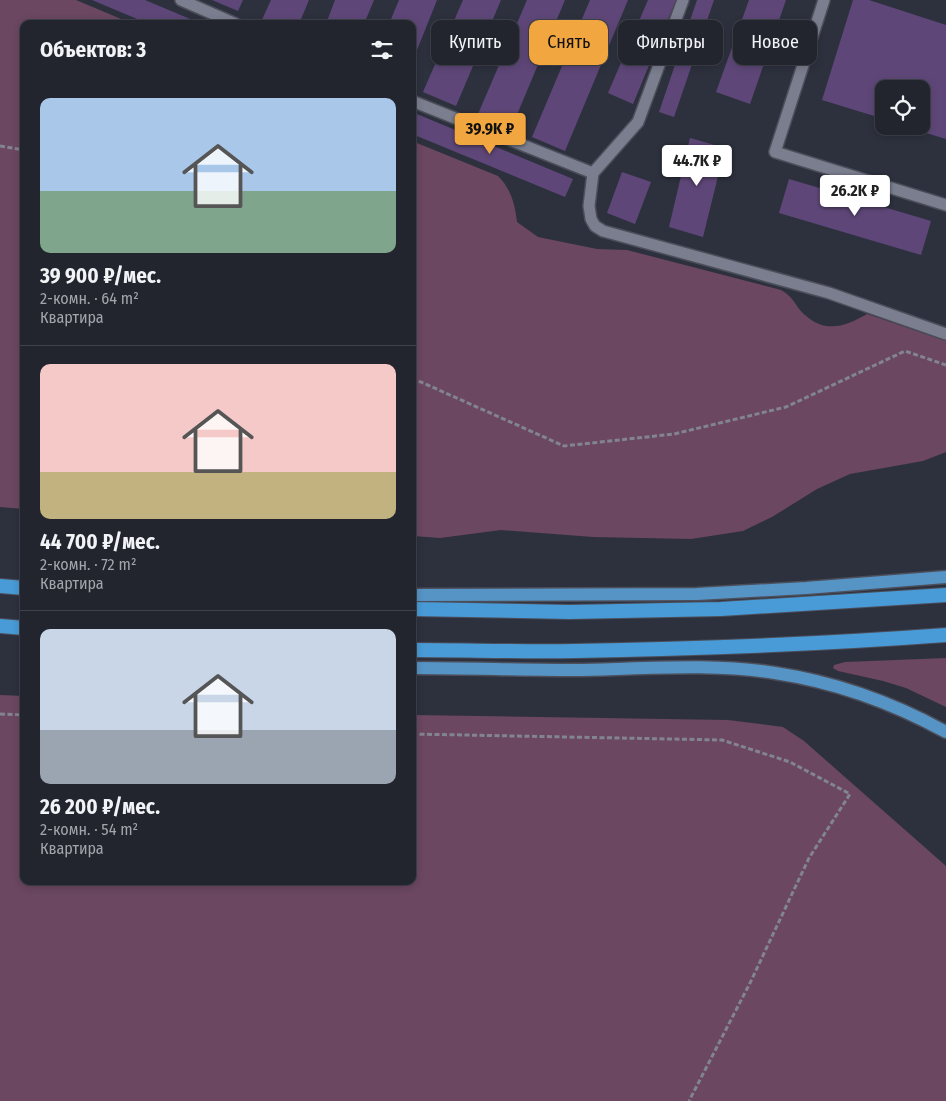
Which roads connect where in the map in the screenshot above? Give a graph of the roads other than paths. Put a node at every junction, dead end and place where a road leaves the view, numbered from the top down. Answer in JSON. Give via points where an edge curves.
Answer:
{"nodes":[{"id":1,"x":181,"y":0,"type":"edge"},
{"id":2,"x":683,"y":0,"type":"edge"},
{"id":3,"x":824,"y":0,"type":"edge"},
{"id":4,"x":227,"y":20,"type":"edge"},
{"id":5,"x":416,"y":103,"type":"edge"},
{"id":6,"x":593,"y":173,"type":"junction"},
{"id":7,"x":946,"y":205,"type":"edge"},
{"id":8,"x":946,"y":334,"type":"edge"},
{"id":9,"x":946,"y":577,"type":"edge"},
{"id":10,"x":0,"y":586,"type":"edge"},
{"id":11,"x":20,"y":588,"type":"edge"},
{"id":12,"x":416,"y":595,"type":"edge"},
{"id":13,"x":946,"y":595,"type":"edge"},
{"id":14,"x":416,"y":609,"type":"edge"},
{"id":15,"x":0,"y":626,"type":"edge"},
{"id":16,"x":20,"y":628,"type":"edge"},
{"id":17,"x":946,"y":635,"type":"edge"},
{"id":18,"x":416,"y":650,"type":"edge"},
{"id":19,"x":416,"y":668,"type":"edge"},
{"id":20,"x":946,"y":732,"type":"edge"}],
"edges":[{"from":1,"to":4,"type":"lane"},
{"from":2,"to":6,"type":"lane","via":[[638,122]]},
{"from":3,"to":7,"type":"lane","via":[[775,152]]},
{"from":5,"to":6,"type":"lane"},
{"from":6,"to":8,"type":"lane","via":[[589,206],[591,219],[603,232],[829,293]]},
{"from":9,"to":12,"type":"main road","via":[[697,594]]},
{"from":10,"to":11,"type":"highway"},
{"from":13,"to":14,"type":"highway","via":[[711,610]]},
{"from":15,"to":16,"type":"highway"},
{"from":17,"to":18,"type":"highway","via":[[716,647],[574,651]]},
{"from":19,"to":20,"type":"main road","via":[[722,668],[774,673],[811,680],[886,703]]}]}
